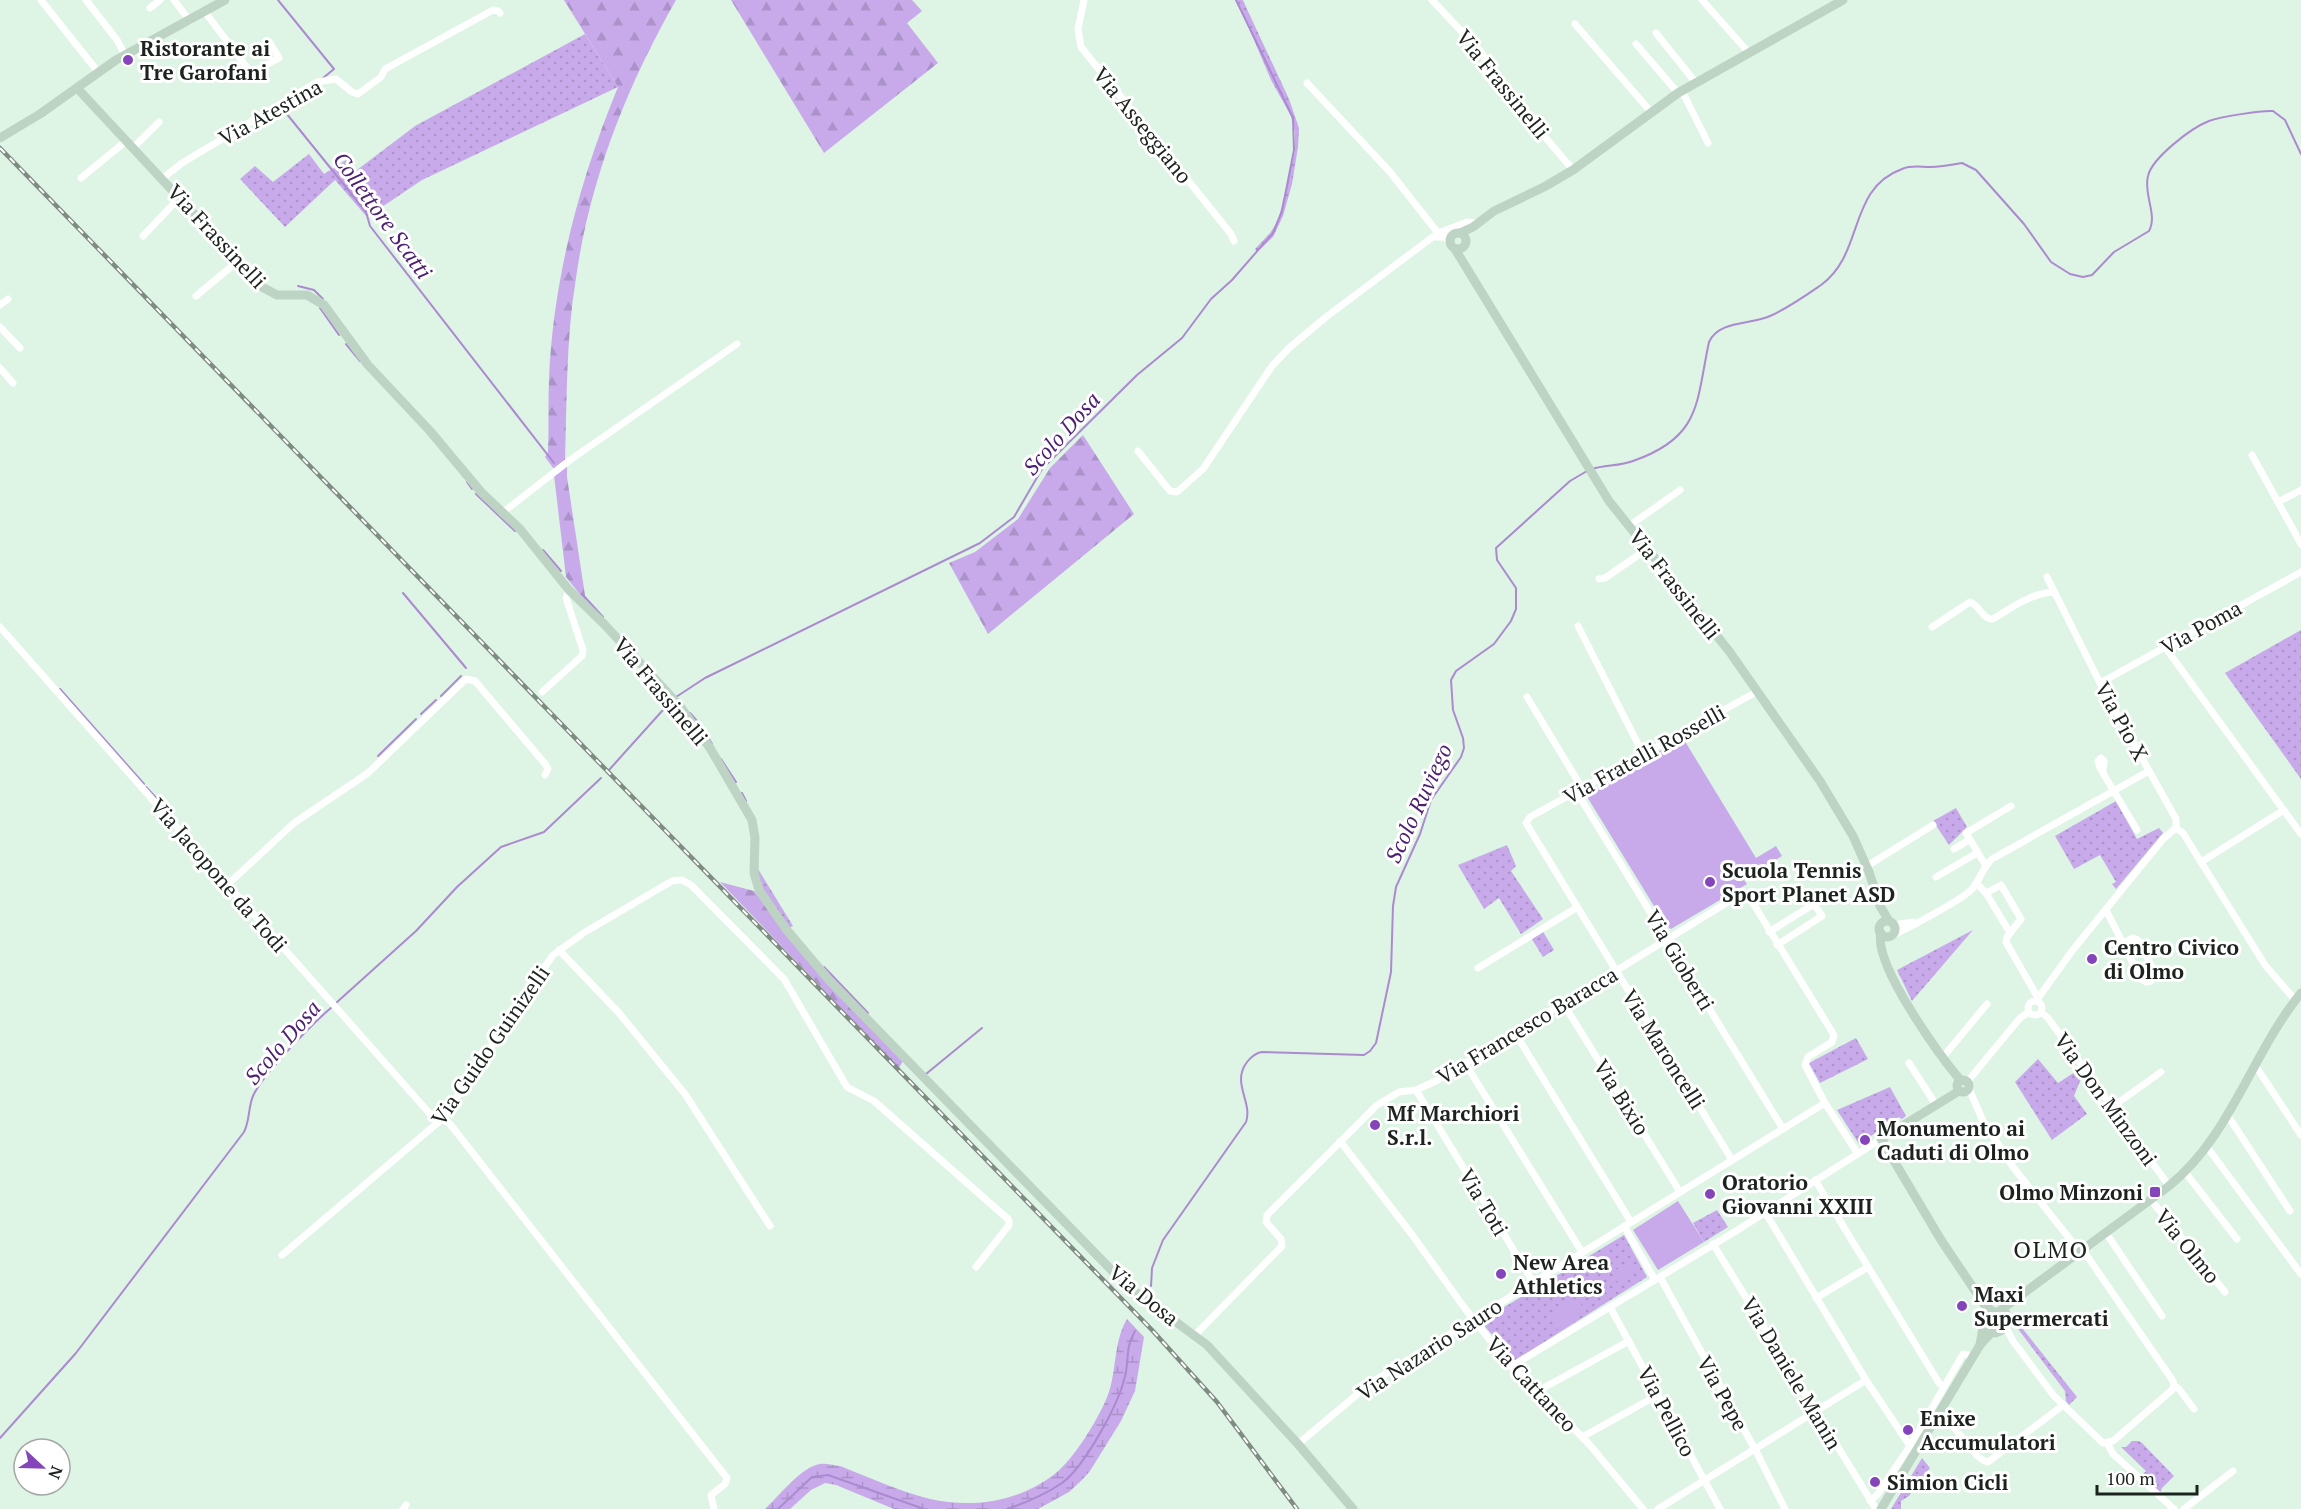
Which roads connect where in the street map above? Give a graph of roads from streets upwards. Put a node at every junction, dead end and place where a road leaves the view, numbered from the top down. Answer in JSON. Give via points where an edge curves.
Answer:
{"nodes":[{"id":1,"x":41,"y":0,"type":"edge"},
{"id":2,"x":86,"y":0,"type":"edge"},
{"id":3,"x":160,"y":0,"type":"edge"},
{"id":4,"x":174,"y":0,"type":"edge"},
{"id":5,"x":225,"y":0,"type":"edge"},
{"id":6,"x":1084,"y":0,"type":"edge"},
{"id":7,"x":1432,"y":0,"type":"edge"},
{"id":8,"x":1702,"y":0,"type":"edge"},
{"id":9,"x":1843,"y":0,"type":"edge"},
{"id":10,"x":150,"y":8,"type":"dead end"},
{"id":11,"x":205,"y":12,"type":"junction"},
{"id":12,"x":500,"y":13,"type":"dead end"},
{"id":13,"x":190,"y":21,"type":"junction"},
{"id":14,"x":1575,"y":24,"type":"dead end"},
{"id":15,"x":1656,"y":33,"type":"dead end"},
{"id":16,"x":270,"y":43,"type":"dead end"},
{"id":17,"x":1636,"y":44,"type":"dead end"},
{"id":18,"x":1749,"y":53,"type":"junction"},
{"id":19,"x":125,"y":55,"type":"junction"},
{"id":20,"x":98,"y":72,"type":"junction"},
{"id":21,"x":1308,"y":83,"type":"dead end"},
{"id":22,"x":1696,"y":83,"type":"junction"},
{"id":23,"x":77,"y":88,"type":"junction"},
{"id":24,"x":1680,"y":92,"type":"junction"},
{"id":25,"x":1651,"y":112,"type":"junction"},
{"id":26,"x":159,"y":122,"type":"dead end"},
{"id":27,"x":0,"y":138,"type":"edge"},
{"id":28,"x":1708,"y":143,"type":"dead end"},
{"id":29,"x":129,"y":145,"type":"junction"},
{"id":30,"x":1573,"y":170,"type":"junction"},
{"id":31,"x":81,"y":178,"type":"dead end"},
{"id":32,"x":163,"y":178,"type":"junction"},
{"id":33,"x":180,"y":197,"type":"junction"},
{"id":34,"x":1475,"y":225,"type":"junction"},
{"id":35,"x":143,"y":236,"type":"dead end"},
{"id":36,"x":1436,"y":236,"type":"junction"},
{"id":37,"x":1234,"y":241,"type":"dead end"},
{"id":38,"x":1458,"y":241,"type":"junction"},
{"id":39,"x":238,"y":261,"type":"junction"},
{"id":40,"x":196,"y":296,"type":"dead end"},
{"id":41,"x":8,"y":299,"type":"dead end"},
{"id":42,"x":0,"y":305,"type":"edge"},
{"id":43,"x":0,"y":327,"type":"edge"},
{"id":44,"x":737,"y":344,"type":"dead end"},
{"id":45,"x":20,"y":348,"type":"dead end"},
{"id":46,"x":0,"y":368,"type":"edge"},
{"id":47,"x":13,"y":383,"type":"dead end"},
{"id":48,"x":1137,"y":451,"type":"dead end"},
{"id":49,"x":2252,"y":455,"type":"dead end"},
{"id":50,"x":1680,"y":490,"type":"dead end"},
{"id":51,"x":2301,"y":490,"type":"edge"},
{"id":52,"x":2278,"y":502,"type":"junction"},
{"id":53,"x":502,"y":513,"type":"junction"},
{"id":54,"x":1629,"y":526,"type":"junction"},
{"id":55,"x":2301,"y":544,"type":"edge"},
{"id":56,"x":1647,"y":549,"type":"junction"},
{"id":57,"x":2301,"y":572,"type":"edge"},
{"id":58,"x":2047,"y":577,"type":"dead end"},
{"id":59,"x":1599,"y":579,"type":"dead end"},
{"id":60,"x":569,"y":590,"type":"junction"},
{"id":61,"x":2054,"y":592,"type":"junction"},
{"id":62,"x":1578,"y":626,"type":"dead end"},
{"id":63,"x":0,"y":627,"type":"edge"},
{"id":64,"x":1932,"y":627,"type":"dead end"},
{"id":65,"x":2165,"y":647,"type":"junction"},
{"id":66,"x":2100,"y":683,"type":"junction"},
{"id":67,"x":1758,"y":691,"type":"junction"},
{"id":68,"x":542,"y":692,"type":"dead end"},
{"id":69,"x":1527,"y":697,"type":"dead end"},
{"id":70,"x":1643,"y":754,"type":"junction"},
{"id":71,"x":2103,"y":771,"type":"dead end"},
{"id":72,"x":2149,"y":771,"type":"junction"},
{"id":73,"x":545,"y":775,"type":"dead end"},
{"id":74,"x":1579,"y":789,"type":"junction"},
{"id":75,"x":2114,"y":791,"type":"junction"},
{"id":76,"x":2011,"y":806,"type":"dead end"},
{"id":77,"x":2284,"y":810,"type":"junction"},
{"id":78,"x":1530,"y":817,"type":"joint"},
{"id":79,"x":1933,"y":825,"type":"dead end"},
{"id":80,"x":2176,"y":828,"type":"junction"},
{"id":81,"x":2137,"y":830,"type":"dead end"},
{"id":82,"x":2301,"y":834,"type":"edge"},
{"id":83,"x":1969,"y":840,"type":"junction"},
{"id":84,"x":1954,"y":849,"type":"dead end"},
{"id":85,"x":1977,"y":853,"type":"junction"},
{"id":86,"x":2201,"y":861,"type":"junction"},
{"id":87,"x":1867,"y":866,"type":"junction"},
{"id":88,"x":1986,"y":866,"type":"junction"},
{"id":89,"x":1936,"y":877,"type":"dead end"},
{"id":90,"x":1976,"y":883,"type":"junction"},
{"id":91,"x":226,"y":885,"type":"junction"},
{"id":92,"x":1986,"y":893,"type":"junction"},
{"id":93,"x":1576,"y":908,"type":"junction"},
{"id":94,"x":2106,"y":910,"type":"junction"},
{"id":95,"x":1888,"y":929,"type":"junction"},
{"id":96,"x":1769,"y":932,"type":"junction"},
{"id":97,"x":2010,"y":933,"type":"junction"},
{"id":98,"x":1668,"y":939,"type":"junction"},
{"id":99,"x":2123,"y":944,"type":"junction"},
{"id":100,"x":1777,"y":945,"type":"junction"},
{"id":101,"x":559,"y":950,"type":"junction"},
{"id":102,"x":1478,"y":968,"type":"dead end"},
{"id":103,"x":1615,"y":971,"type":"junction"},
{"id":104,"x":2299,"y":997,"type":"edge"},
{"id":105,"x":2037,"y":1000,"type":"junction"},
{"id":106,"x":1563,"y":1003,"type":"junction"},
{"id":107,"x":1987,"y":1004,"type":"dead end"},
{"id":108,"x":2029,"y":1012,"type":"junction"},
{"id":109,"x":2042,"y":1013,"type":"junction"},
{"id":110,"x":1515,"y":1033,"type":"junction"},
{"id":111,"x":1943,"y":1058,"type":"junction"},
{"id":112,"x":1465,"y":1063,"type":"junction"},
{"id":113,"x":1909,"y":1063,"type":"dead end"},
{"id":114,"x":2255,"y":1065,"type":"junction"},
{"id":115,"x":2161,"y":1072,"type":"dead end"},
{"id":116,"x":1962,"y":1083,"type":"junction"},
{"id":117,"x":932,"y":1085,"type":"joint"},
{"id":118,"x":1416,"y":1090,"type":"junction"},
{"id":119,"x":1826,"y":1102,"type":"junction"},
{"id":120,"x":1936,"y":1105,"type":"junction"},
{"id":121,"x":2112,"y":1107,"type":"junction"},
{"id":122,"x":2225,"y":1117,"type":"junction"},
{"id":123,"x":440,"y":1121,"type":"junction"},
{"id":124,"x":1783,"y":1129,"type":"junction"},
{"id":125,"x":2301,"y":1135,"type":"edge"},
{"id":126,"x":1881,"y":1139,"type":"junction"},
{"id":127,"x":1340,"y":1141,"type":"junction"},
{"id":128,"x":2207,"y":1147,"type":"junction"},
{"id":129,"x":1858,"y":1154,"type":"junction"},
{"id":130,"x":1732,"y":1160,"type":"junction"},
{"id":131,"x":2185,"y":1172,"type":"junction"},
{"id":132,"x":1815,"y":1180,"type":"junction"},
{"id":133,"x":2169,"y":1186,"type":"junction"},
{"id":134,"x":1680,"y":1192,"type":"junction"},
{"id":135,"x":2151,"y":1200,"type":"junction"},
{"id":136,"x":1765,"y":1212,"type":"junction"},
{"id":137,"x":2290,"y":1212,"type":"dead end"},
{"id":138,"x":1631,"y":1222,"type":"junction"},
{"id":139,"x":770,"y":1226,"type":"dead end"},
{"id":140,"x":1624,"y":1226,"type":"junction"},
{"id":141,"x":2106,"y":1233,"type":"junction"},
{"id":142,"x":2237,"y":1239,"type":"dead end"},
{"id":143,"x":1713,"y":1244,"type":"junction"},
{"id":144,"x":2081,"y":1251,"type":"junction"},
{"id":145,"x":1582,"y":1252,"type":"junction"},
{"id":146,"x":282,"y":1255,"type":"dead end"},
{"id":147,"x":1868,"y":1267,"type":"junction"},
{"id":148,"x":976,"y":1268,"type":"dead end"},
{"id":149,"x":2301,"y":1274,"type":"edge"},
{"id":150,"x":1657,"y":1278,"type":"junction"},
{"id":151,"x":1533,"y":1282,"type":"junction"},
{"id":152,"x":2225,"y":1292,"type":"dead end"},
{"id":153,"x":1816,"y":1298,"type":"junction"},
{"id":154,"x":1984,"y":1304,"type":"junction"},
{"id":155,"x":1610,"y":1307,"type":"junction"},
{"id":156,"x":2000,"y":1316,"type":"junction"},
{"id":157,"x":2162,"y":1316,"type":"dead end"},
{"id":158,"x":1473,"y":1319,"type":"junction"},
{"id":159,"x":1988,"y":1328,"type":"junction"},
{"id":160,"x":1195,"y":1335,"type":"junction"},
{"id":161,"x":1629,"y":1341,"type":"junction"},
{"id":162,"x":2013,"y":1341,"type":"junction"},
{"id":163,"x":1973,"y":1356,"type":"junction"},
{"id":164,"x":1512,"y":1366,"type":"junction"},
{"id":165,"x":1866,"y":1380,"type":"junction"},
{"id":166,"x":2174,"y":1386,"type":"junction"},
{"id":167,"x":1944,"y":1387,"type":"junction"},
{"id":168,"x":1536,"y":1392,"type":"junction"},
{"id":169,"x":1658,"y":1395,"type":"junction"},
{"id":170,"x":2062,"y":1406,"type":"junction"},
{"id":171,"x":2194,"y":1409,"type":"dead end"},
{"id":172,"x":1815,"y":1412,"type":"junction"},
{"id":173,"x":1939,"y":1413,"type":"junction"},
{"id":174,"x":1582,"y":1437,"type":"junction"},
{"id":175,"x":2107,"y":1443,"type":"junction"},
{"id":176,"x":1298,"y":1444,"type":"junction"},
{"id":177,"x":1913,"y":1448,"type":"junction"},
{"id":178,"x":1755,"y":1449,"type":"junction"},
{"id":179,"x":2233,"y":1471,"type":"dead end"},
{"id":180,"x":1704,"y":1480,"type":"junction"},
{"id":181,"x":1870,"y":1501,"type":"junction"},
{"id":182,"x":714,"y":1509,"type":"edge"},
{"id":183,"x":1353,"y":1509,"type":"edge"},
{"id":184,"x":1643,"y":1509,"type":"edge"},
{"id":185,"x":1658,"y":1509,"type":"edge"},
{"id":186,"x":1720,"y":1509,"type":"edge"},
{"id":187,"x":1785,"y":1509,"type":"edge"},
{"id":188,"x":1876,"y":1509,"type":"edge"},
{"id":189,"x":1881,"y":1509,"type":"edge"},
{"id":190,"x":2174,"y":1509,"type":"edge"},
{"id":191,"x":2184,"y":1509,"type":"edge"}],
"edges":[{"from":1,"to":20,"type":"street"},
{"from":2,"to":19,"type":"street"},
{"from":3,"to":10,"type":"street"},
{"from":4,"to":13,"type":"street"},
{"from":5,"to":11,"type":"street"},
{"from":6,"to":37,"type":"street","name":"Via Asseggiano","via":[[1078,29],[1082,47]]},
{"from":7,"to":30,"type":"street","name":"Via Frassinelli","via":[[1482,53],[1490,72]]},
{"from":8,"to":18,"type":"street"},
{"from":9,"to":18,"type":"street"},
{"from":11,"to":13,"type":"street"},
{"from":11,"to":16,"type":"street","via":[[251,73],[279,58]]},
{"from":12,"to":32,"type":"street","name":"Via Atestina","via":[[493,10],[385,69],[381,77],[358,94],[336,79],[317,82]]},
{"from":13,"to":19,"type":"street"},
{"from":14,"to":25,"type":"street"},
{"from":15,"to":22,"type":"street"},
{"from":17,"to":24,"type":"street"},
{"from":18,"to":22,"type":"street"},
{"from":19,"to":20,"type":"street"},
{"from":20,"to":23,"type":"street"},
{"from":21,"to":36,"type":"street","via":[[1390,172]]},
{"from":22,"to":24,"type":"street"},
{"from":23,"to":27,"type":"street"},
{"from":23,"to":29,"type":"street","name":"Via Frassinelli"},
{"from":24,"to":25,"type":"street"},
{"from":24,"to":28,"type":"street"},
{"from":25,"to":30,"type":"street"},
{"from":26,"to":29,"type":"street"},
{"from":29,"to":31,"type":"street"},
{"from":29,"to":32,"type":"street","name":"Via Frassinelli"},
{"from":30,"to":34,"type":"street"},
{"from":32,"to":33,"type":"street","name":"Via Frassinelli"},
{"from":33,"to":35,"type":"street"},
{"from":33,"to":39,"type":"street","name":"Via Frassinelli"},
{"from":34,"to":36,"type":"street","via":[[1467,222]]},
{"from":34,"to":38,"type":"street"},
{"from":36,"to":38,"type":"street","via":[[1446,232]]},
{"from":36,"to":48,"type":"street","via":[[1289,348],[1272,366],[1203,469],[1177,492],[1170,491]]},
{"from":38,"to":54,"type":"street","name":"Via Frassinelli","via":[[1466,264],[1584,463]]},
{"from":39,"to":40,"type":"street"},
{"from":39,"to":53,"type":"street","name":"Via Frassinelli","via":[[267,291],[283,296],[307,295],[324,305],[368,365]]},
{"from":41,"to":42,"type":"street"},
{"from":43,"to":45,"type":"street"},
{"from":44,"to":53,"type":"street","via":[[570,460]]},
{"from":46,"to":47,"type":"street"},
{"from":49,"to":52,"type":"street"},
{"from":50,"to":54,"type":"street"},
{"from":51,"to":52,"type":"street"},
{"from":52,"to":55,"type":"street"},
{"from":53,"to":60,"type":"street","name":"Via Frassinelli"},
{"from":54,"to":56,"type":"street","name":"Via Frassinelli"},
{"from":56,"to":59,"type":"street"},
{"from":56,"to":67,"type":"street","name":"Via Frassinelli"},
{"from":57,"to":65,"type":"street","name":"Via Poma"},
{"from":58,"to":61,"type":"street","name":"Via Pio X"},
{"from":60,"to":68,"type":"street","via":[[566,598],[582,656]]},
{"from":60,"to":117,"type":"street","name":"Via Frassinelli","via":[[676,701],[710,748],[752,820],[756,882],[769,907],[829,980]]},
{"from":61,"to":64,"type":"street","via":[[2027,599],[1993,619],[1970,602]]},
{"from":61,"to":66,"type":"street","name":"Via Pio X"},
{"from":62,"to":70,"type":"street"},
{"from":63,"to":91,"type":"street","name":"Via Jacopone da Todi"},
{"from":65,"to":66,"type":"street","name":"Via Poma"},
{"from":65,"to":77,"type":"street"},
{"from":66,"to":72,"type":"street","name":"Via Pio X"},
{"from":67,"to":70,"type":"street","name":"Via Fratelli Rosselli"},
{"from":67,"to":87,"type":"street","name":"Via Frassinelli","via":[[1825,790]]},
{"from":69,"to":74,"type":"street","name":"Via Gioberti"},
{"from":70,"to":74,"type":"street","name":"Via Fratelli Rosselli"},
{"from":71,"to":75,"type":"street"},
{"from":72,"to":75,"type":"street"},
{"from":72,"to":80,"type":"street","name":"Via Pio X","via":[[2176,819]]},
{"from":73,"to":91,"type":"street","via":[[546,765],[474,681],[466,679],[374,768],[294,823]]},
{"from":74,"to":78,"type":"street","name":"Via Fratelli Rosselli"},
{"from":74,"to":98,"type":"street","name":"Via Gioberti"},
{"from":75,"to":81,"type":"street"},
{"from":75,"to":88,"type":"street","via":[[1992,859]]},
{"from":76,"to":83,"type":"street","via":[[1967,832]]},
{"from":77,"to":82,"type":"street"},
{"from":77,"to":86,"type":"street"},
{"from":78,"to":93,"type":"street","name":"Via Maroncelli","via":[[1526,826]]},
{"from":79,"to":87,"type":"street"},
{"from":80,"to":86,"type":"street","name":"Via Pio X"},
{"from":80,"to":94,"type":"street"},
{"from":83,"to":84,"type":"street"},
{"from":83,"to":85,"type":"street"},
{"from":85,"to":88,"type":"street"},
{"from":85,"to":89,"type":"street"},
{"from":86,"to":104,"type":"street","name":"Via Pio X","via":[[2265,965]]},
{"from":87,"to":95,"type":"street","name":"Via Frassinelli"},
{"from":88,"to":90,"type":"street"},
{"from":90,"to":92,"type":"street"},
{"from":90,"to":95,"type":"street","via":[[1970,892],[1905,930]]},
{"from":91,"to":123,"type":"street","name":"Via Jacopone da Todi"},
{"from":92,"to":97,"type":"street"},
{"from":92,"to":97,"type":"street","via":[[2001,885],[2005,891],[2021,919]]},
{"from":93,"to":102,"type":"street"},
{"from":93,"to":103,"type":"street","name":"Via Maroncelli"},
{"from":94,"to":99,"type":"street"},
{"from":94,"to":105,"type":"street"},
{"from":95,"to":111,"type":"street","name":"Via Frassinelli","via":[[1880,944],[1883,954],[1923,1030]]},
{"from":96,"to":98,"type":"street","via":[[1751,900],[1743,894]]},
{"from":96,"to":100,"type":"street"},
{"from":96,"to":100,"type":"street","via":[[1814,904],[1821,916]]},
{"from":97,"to":105,"type":"street","via":[[2006,942]]},
{"from":98,"to":103,"type":"street","name":"Via Francesco Baracca"},
{"from":98,"to":124,"type":"street","name":"Via Gioberti"},
{"from":99,"to":99,"type":"street","via":[[2133,938],[2138,940],[2155,973],[2151,981],[2141,979]]},
{"from":100,"to":119,"type":"street","via":[[1834,1035],[1832,1042],[1805,1062]]},
{"from":101,"to":123,"type":"street","name":"Via Guido Guinizelli"},
{"from":101,"to":139,"type":"street","name":"Via Guido Guinizelli","via":[[619,1012],[685,1094]]},
{"from":101,"to":148,"type":"street","name":"Via Guido Guinizelli","via":[[672,881],[679,879],[692,885],[784,979],[847,1087],[868,1098],[1009,1220]]},
{"from":103,"to":106,"type":"street","name":"Via Francesco Baracca"},
{"from":103,"to":130,"type":"street","name":"Via Maroncelli"},
{"from":104,"to":114,"type":"street","name":"Via Olmo","via":[[2282,1017]]},
{"from":105,"to":108,"type":"street","via":[[2028,1004]]},
{"from":105,"to":109,"type":"street","via":[[2042,1004]]},
{"from":106,"to":110,"type":"street","name":"Via Francesco Baracca"},
{"from":106,"to":134,"type":"street","name":"Via Bixio"},
{"from":107,"to":111,"type":"street"},
{"from":108,"to":109,"type":"street","via":[[2036,1016]]},
{"from":108,"to":116,"type":"street"},
{"from":109,"to":121,"type":"street","name":"Via Don Minzoni"},
{"from":110,"to":112,"type":"street","name":"Via Francesco Baracca"},
{"from":110,"to":138,"type":"street"},
{"from":111,"to":116,"type":"street","name":"Via Frassinelli"},
{"from":112,"to":118,"type":"street","name":"Via Francesco Baracca"},
{"from":112,"to":145,"type":"street"},
{"from":113,"to":120,"type":"street"},
{"from":114,"to":122,"type":"street","name":"Via Olmo"},
{"from":114,"to":125,"type":"street"},
{"from":115,"to":121,"type":"street"},
{"from":116,"to":120,"type":"street"},
{"from":116,"to":144,"type":"street","name":"Via Frassinelli","via":[[2013,1167]]},
{"from":117,"to":160,"type":"street","name":"Via Dosa","via":[[1126,1286]]},
{"from":118,"to":127,"type":"street","name":"Via Francesco Baracca","via":[[1399,1092],[1377,1105]]},
{"from":118,"to":151,"type":"street","name":"Via Toti"},
{"from":119,"to":124,"type":"street","name":"Via Nazario Sauro"},
{"from":119,"to":129,"type":"street"},
{"from":120,"to":126,"type":"street"},
{"from":121,"to":133,"type":"street","name":"Via Don Minzoni"},
{"from":122,"to":128,"type":"street","name":"Via Olmo"},
{"from":122,"to":137,"type":"street"},
{"from":123,"to":146,"type":"street","name":"Via Guido Guinizelli"},
{"from":123,"to":182,"type":"street","name":"Via Jacopone da Todi","via":[[450,1124],[727,1478],[711,1495]]},
{"from":124,"to":130,"type":"street","name":"Via Nazario Sauro"},
{"from":126,"to":129,"type":"street"},
{"from":126,"to":154,"type":"street"},
{"from":127,"to":158,"type":"street","name":"Via Cattaneo"},
{"from":127,"to":160,"type":"street","name":"Via Francesco Baracca","via":[[1267,1215],[1267,1223],[1282,1241],[1281,1248]]},
{"from":128,"to":131,"type":"street","name":"Via Olmo"},
{"from":128,"to":149,"type":"street"},
{"from":129,"to":132,"type":"street"},
{"from":130,"to":134,"type":"street","name":"Via Nazario Sauro"},
{"from":131,"to":133,"type":"street","name":"Via Olmo"},
{"from":131,"to":142,"type":"street","name":"Via Olmo"},
{"from":132,"to":136,"type":"street"},
{"from":132,"to":147,"type":"street"},
{"from":133,"to":135,"type":"street","name":"Via Olmo"},
{"from":134,"to":138,"type":"street","name":"Via Nazario Sauro"},
{"from":135,"to":141,"type":"street","name":"Via Olmo"},
{"from":135,"to":152,"type":"street","name":"Via Olmo"},
{"from":136,"to":143,"type":"street"},
{"from":136,"to":153,"type":"street"},
{"from":138,"to":140,"type":"street","name":"Via Nazario Sauro"},
{"from":140,"to":145,"type":"street","name":"Via Nazario Sauro"},
{"from":140,"to":150,"type":"street","name":"Via Pepe"},
{"from":141,"to":144,"type":"street","name":"Via Olmo"},
{"from":141,"to":157,"type":"street"},
{"from":143,"to":150,"type":"street"},
{"from":143,"to":172,"type":"street","name":"Via Daniele Manin"},
{"from":144,"to":156,"type":"street","name":"Via Olmo"},
{"from":144,"to":166,"type":"street"},
{"from":145,"to":151,"type":"street","name":"Via Nazario Sauro"},
{"from":147,"to":153,"type":"street"},
{"from":147,"to":167,"type":"street"},
{"from":150,"to":155,"type":"street"},
{"from":150,"to":178,"type":"street","name":"Via Pepe"},
{"from":151,"to":158,"type":"street","name":"Via Nazario Sauro"},
{"from":153,"to":165,"type":"street"},
{"from":154,"to":156,"type":"street"},
{"from":154,"to":159,"type":"street"},
{"from":155,"to":161,"type":"street","name":"Via Pellico"},
{"from":155,"to":164,"type":"street"},
{"from":156,"to":159,"type":"street","via":[[1988,1313]]},
{"from":156,"to":159,"type":"street","via":[[2002,1330]]},
{"from":156,"to":162,"type":"street"},
{"from":158,"to":164,"type":"street","name":"Via Cattaneo"},
{"from":158,"to":176,"type":"street","name":"Via Nazario Sauro","via":[[1372,1382]]},
{"from":159,"to":162,"type":"street"},
{"from":159,"to":163,"type":"street"},
{"from":160,"to":176,"type":"street","name":"Via Dosa"},
{"from":161,"to":168,"type":"street","name":"Via Pellico"},
{"from":161,"to":169,"type":"street","name":"Via Pellico"},
{"from":162,"to":170,"type":"street"},
{"from":163,"to":167,"type":"street","via":[[1963,1354]]},
{"from":163,"to":173,"type":"street"},
{"from":164,"to":168,"type":"street","name":"Via Cattaneo"},
{"from":165,"to":172,"type":"street","name":"Via Pellico"},
{"from":165,"to":177,"type":"street"},
{"from":166,"to":171,"type":"street"},
{"from":166,"to":175,"type":"street"},
{"from":167,"to":177,"type":"street"},
{"from":168,"to":174,"type":"street","name":"Via Cattaneo"},
{"from":169,"to":174,"type":"street"},
{"from":169,"to":180,"type":"street","name":"Via Pellico"},
{"from":170,"to":173,"type":"street","via":[[1988,1462],[1980,1460],[1950,1421]]},
{"from":170,"to":175,"type":"street"},
{"from":172,"to":178,"type":"street","name":"Via Pellico"},
{"from":172,"to":181,"type":"street","name":"Via Daniele Manin"},
{"from":173,"to":177,"type":"street"},
{"from":174,"to":184,"type":"street","name":"Via Cattaneo"},
{"from":175,"to":190,"type":"street","via":[[2113,1454]]},
{"from":176,"to":183,"type":"street","name":"Via Dosa"},
{"from":177,"to":181,"type":"street"},
{"from":177,"to":189,"type":"street"},
{"from":178,"to":180,"type":"street","name":"Via Pellico"},
{"from":178,"to":187,"type":"street","name":"Via Pepe"},
{"from":179,"to":191,"type":"street"},
{"from":180,"to":185,"type":"street","name":"Via Pellico"},
{"from":180,"to":186,"type":"street","name":"Via Pellico"},
{"from":181,"to":188,"type":"street","name":"Via Daniele Manin"}]}
